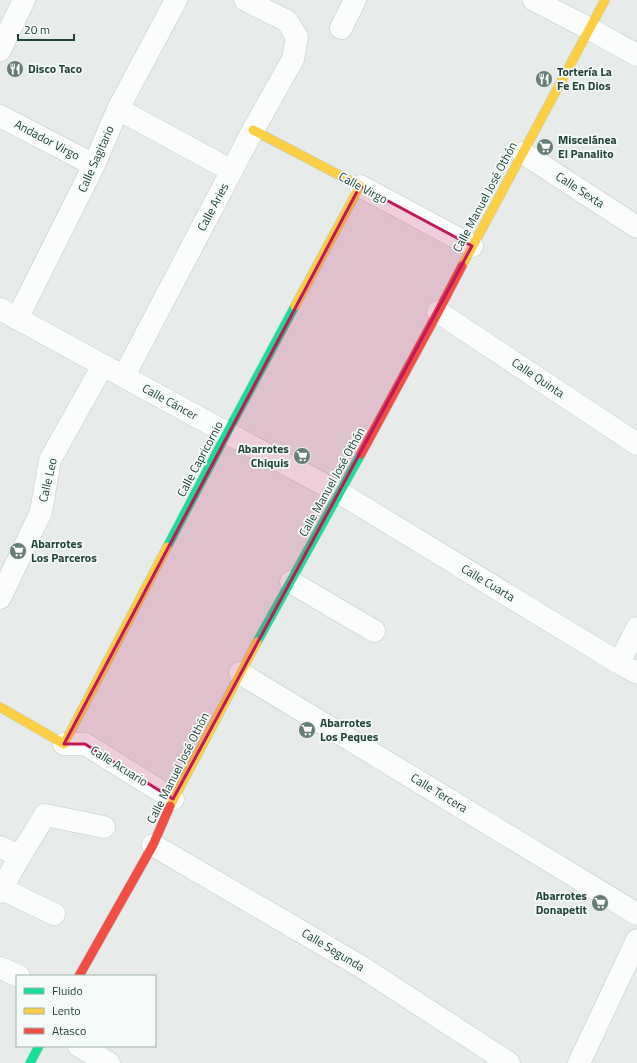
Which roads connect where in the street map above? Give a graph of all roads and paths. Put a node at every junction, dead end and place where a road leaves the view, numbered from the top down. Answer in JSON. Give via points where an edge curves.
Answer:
{"nodes":[{"id":1,"x":24,"y":0,"type":"edge"},
{"id":2,"x":176,"y":0,"type":"edge"},
{"id":3,"x":245,"y":0,"type":"edge"},
{"id":4,"x":355,"y":0,"type":"edge"},
{"id":5,"x":534,"y":0,"type":"edge"},
{"id":6,"x":605,"y":0,"type":"edge"},
{"id":7,"x":340,"y":28,"type":"dead end"},
{"id":8,"x":590,"y":29,"type":"junction"},
{"id":9,"x":0,"y":50,"type":"edge"},
{"id":10,"x":637,"y":55,"type":"edge"},
{"id":11,"x":118,"y":109,"type":"junction"},
{"id":12,"x":0,"y":116,"type":"edge"},
{"id":13,"x":253,"y":130,"type":"junction"},
{"id":14,"x":522,"y":154,"type":"junction"},
{"id":15,"x":94,"y":165,"type":"junction"},
{"id":16,"x":232,"y":171,"type":"junction"},
{"id":17,"x":360,"y":186,"type":"junction"},
{"id":18,"x":637,"y":227,"type":"edge"},
{"id":19,"x":472,"y":246,"type":"junction"},
{"id":20,"x":5,"y":312,"type":"edge"},
{"id":21,"x":438,"y":312,"type":"junction"},
{"id":22,"x":103,"y":365,"type":"junction"},
{"id":23,"x":124,"y":376,"type":"junction"},
{"id":24,"x":227,"y":433,"type":"junction"},
{"id":25,"x":637,"y":444,"type":"edge"},
{"id":26,"x":340,"y":493,"type":"junction"},
{"id":27,"x":291,"y":582,"type":"junction"},
{"id":28,"x":0,"y":598,"type":"edge"},
{"id":29,"x":637,"y":628,"type":"edge"},
{"id":30,"x":374,"y":631,"type":"dead end"},
{"id":31,"x":628,"y":668,"type":"edge"},
{"id":32,"x":240,"y":673,"type":"junction"},
{"id":33,"x":0,"y":707,"type":"edge"},
{"id":34,"x":64,"y":744,"type":"junction"},
{"id":35,"x":174,"y":799,"type":"junction"},
{"id":36,"x":104,"y":827,"type":"dead end"},
{"id":37,"x":153,"y":845,"type":"junction"},
{"id":38,"x":0,"y":847,"type":"edge"},
{"id":39,"x":20,"y":856,"type":"junction"},
{"id":40,"x":1,"y":890,"type":"edge"},
{"id":41,"x":54,"y":914,"type":"dead end"},
{"id":42,"x":637,"y":914,"type":"edge"},
{"id":43,"x":637,"y":940,"type":"edge"},
{"id":44,"x":0,"y":968,"type":"edge"},
{"id":45,"x":17,"y":975,"type":"edge"},
{"id":46,"x":80,"y":975,"type":"edge"},
{"id":47,"x":38,"y":1047,"type":"edge"},
{"id":48,"x":81,"y":1047,"type":"edge"},
{"id":49,"x":30,"y":1063,"type":"edge"},
{"id":50,"x":110,"y":1063,"type":"edge"},
{"id":51,"x":509,"y":1063,"type":"edge"},
{"id":52,"x":579,"y":1063,"type":"edge"}],
"edges":[{"from":1,"to":9,"type":"street"},
{"from":2,"to":11,"type":"street","name":"Calle Sagitario"},
{"from":3,"to":13,"type":"street","name":"Calle Aries","via":[[287,21],[298,37],[293,59]]},
{"from":4,"to":7,"type":"street"},
{"from":5,"to":8,"type":"street"},
{"from":6,"to":8,"type":"street","name":"Calle Manuel José Othón"},
{"from":8,"to":10,"type":"street"},
{"from":8,"to":14,"type":"street","name":"Calle Manuel José Othón"},
{"from":11,"to":15,"type":"street","name":"Calle Sagitario"},
{"from":11,"to":16,"type":"street"},
{"from":12,"to":15,"type":"street","name":"Andador Virgo"},
{"from":13,"to":16,"type":"street","name":"Calle Aries"},
{"from":13,"to":17,"type":"street","name":"Calle Virgo"},
{"from":14,"to":18,"type":"street","name":"Calle Sexta"},
{"from":14,"to":19,"type":"street","name":"Calle Manuel José Othón"},
{"from":15,"to":20,"type":"street","name":"Calle Sagitario"},
{"from":16,"to":23,"type":"street","name":"Calle Aries"},
{"from":17,"to":19,"type":"street","name":"Calle Virgo"},
{"from":17,"to":24,"type":"street","name":"Calle Capricornio"},
{"from":19,"to":21,"type":"street","name":"Calle Manuel José Othón"},
{"from":20,"to":22,"type":"street","name":"Calle Cáncer"},
{"from":21,"to":25,"type":"street","name":"Calle Quinta"},
{"from":21,"to":26,"type":"street","name":"Calle Manuel José Othón"},
{"from":22,"to":23,"type":"street","name":"Calle Cáncer"},
{"from":22,"to":28,"type":"street","name":"Calle Leo","via":[[50,460],[41,512]]},
{"from":23,"to":24,"type":"street","name":"Calle Cáncer"},
{"from":24,"to":26,"type":"street","name":"Calle Cáncer"},
{"from":24,"to":34,"type":"street","name":"Calle Capricornio"},
{"from":26,"to":27,"type":"street","name":"Calle Manuel José Othón"},
{"from":26,"to":31,"type":"street","name":"Calle Cuarta"},
{"from":27,"to":30,"type":"street"},
{"from":27,"to":32,"type":"street","name":"Calle Manuel José Othón"},
{"from":29,"to":31,"type":"street"},
{"from":32,"to":35,"type":"street","name":"Calle Manuel José Othón"},
{"from":32,"to":42,"type":"street","name":"Calle Tercera"},
{"from":33,"to":34,"type":"street"},
{"from":34,"to":35,"type":"street","name":"Calle Acuario","via":[[85,744]]},
{"from":35,"to":37,"type":"street","name":"Calle Manuel José Othón"},
{"from":36,"to":39,"type":"street","via":[[45,815]]},
{"from":37,"to":46,"type":"street","name":"Calle Manuel José Othón"},
{"from":37,"to":51,"type":"street","name":"Calle Segunda","via":[[360,966]]},
{"from":38,"to":39,"type":"street"},
{"from":39,"to":40,"type":"street"},
{"from":40,"to":41,"type":"street"},
{"from":43,"to":52,"type":"street"},
{"from":44,"to":45,"type":"street"},
{"from":47,"to":49,"type":"street"},
{"from":48,"to":50,"type":"street"}]}
